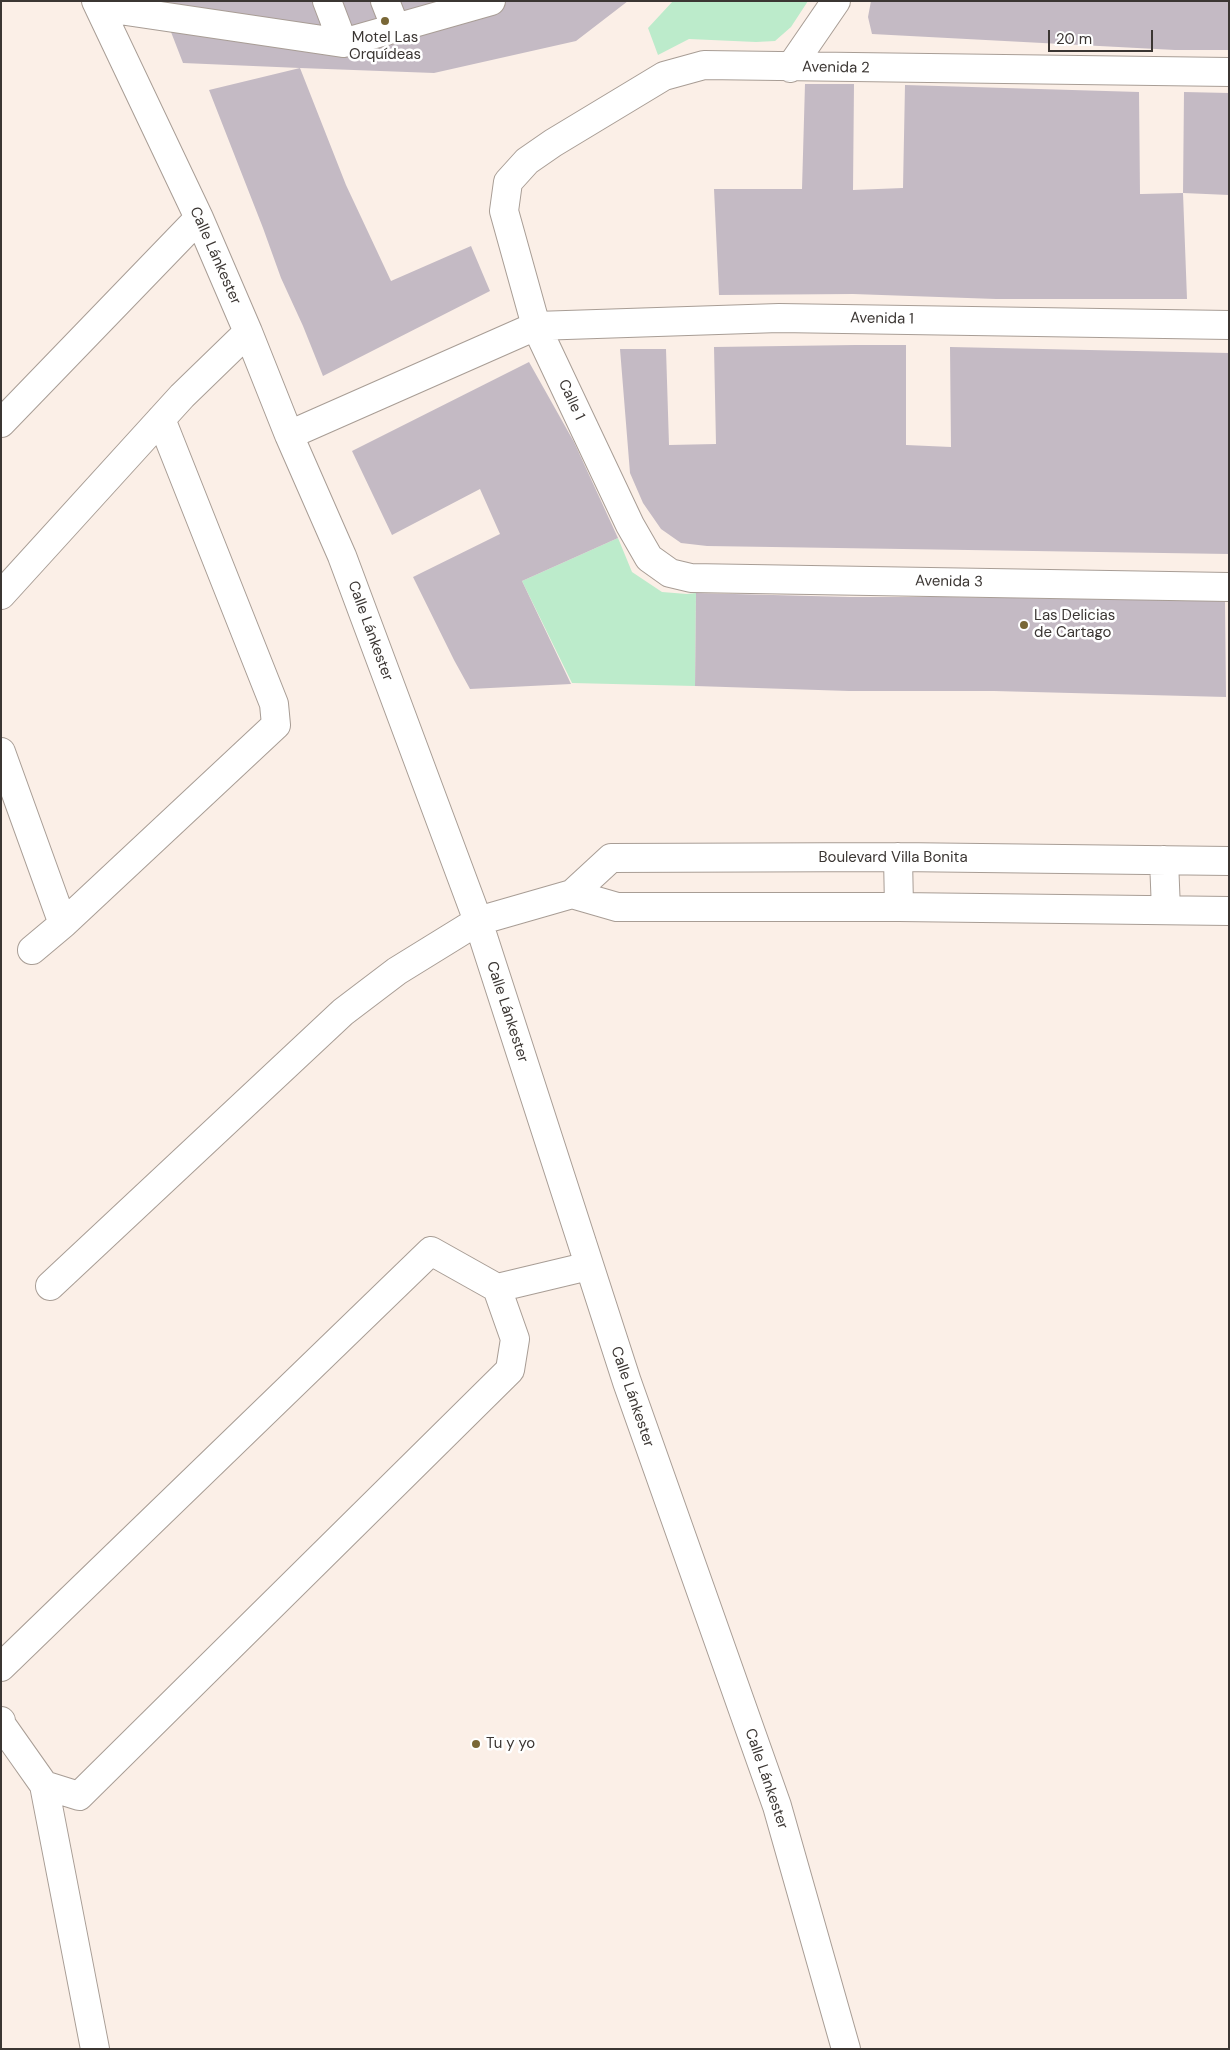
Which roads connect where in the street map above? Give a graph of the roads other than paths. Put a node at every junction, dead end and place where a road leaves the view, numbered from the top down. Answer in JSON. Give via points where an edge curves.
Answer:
{"nodes":[{"id":1,"x":327,"y":1,"type":"edge"},
{"id":2,"x":385,"y":1,"type":"edge"},
{"id":3,"x":491,"y":1,"type":"edge"},
{"id":4,"x":836,"y":1,"type":"edge"},
{"id":5,"x":98,"y":4,"type":"edge"},
{"id":6,"x":396,"y":29,"type":"junction"},
{"id":7,"x":343,"y":43,"type":"junction"},
{"id":8,"x":790,"y":68,"type":"junction"},
{"id":9,"x":1229,"y":72,"type":"edge"},
{"id":10,"x":504,"y":211,"type":"joint"},
{"id":11,"x":199,"y":218,"type":"junction"},
{"id":12,"x":1229,"y":325,"type":"edge"},
{"id":13,"x":536,"y":326,"type":"junction"},
{"id":14,"x":248,"y":332,"type":"junction"},
{"id":15,"x":161,"y":419,"type":"junction"},
{"id":16,"x":1,"y":423,"type":"edge"},
{"id":17,"x":289,"y":435,"type":"junction"},
{"id":18,"x":670,"y":573,"type":"joint"},
{"id":19,"x":1229,"y":587,"type":"edge"},
{"id":20,"x":1,"y":595,"type":"edge"},
{"id":21,"x":1,"y":752,"type":"edge"},
{"id":22,"x":898,"y":857,"type":"junction"},
{"id":23,"x":1164,"y":860,"type":"junction"},
{"id":24,"x":1229,"y":861,"type":"edge"},
{"id":25,"x":572,"y":894,"type":"junction"},
{"id":26,"x":898,"y":907,"type":"junction"},
{"id":27,"x":1166,"y":910,"type":"junction"},
{"id":28,"x":1229,"y":911,"type":"edge"},
{"id":29,"x":478,"y":921,"type":"junction"},
{"id":30,"x":63,"y":924,"type":"junction"},
{"id":31,"x":32,"y":950,"type":"dead end"},
{"id":32,"x":589,"y":1266,"type":"junction"},
{"id":33,"x":50,"y":1286,"type":"dead end"},
{"id":34,"x":497,"y":1288,"type":"junction"},
{"id":35,"x":1,"y":1668,"type":"edge"},
{"id":36,"x":1,"y":1721,"type":"edge"},
{"id":37,"x":44,"y":1786,"type":"junction"},
{"id":38,"x":95,"y":2049,"type":"edge"},
{"id":39,"x":846,"y":2049,"type":"edge"}],
"edges":[{"from":1,"to":7,"type":"street"},
{"from":2,"to":6,"type":"street"},
{"from":3,"to":6,"type":"street"},
{"from":4,"to":8,"type":"street"},
{"from":5,"to":7,"type":"street"},
{"from":5,"to":11,"type":"street","name":"Calle Lánkester"},
{"from":6,"to":7,"type":"street"},
{"from":8,"to":9,"type":"street","name":"Avenida 2"},
{"from":8,"to":10,"type":"street","name":"Avenida 2","via":[[704,66],[664,76],[527,161],[508,182]]},
{"from":10,"to":13,"type":"street","name":"Calle 1"},
{"from":11,"to":14,"type":"street","name":"Calle Lánkester"},
{"from":11,"to":16,"type":"street"},
{"from":12,"to":13,"type":"street","name":"Avenida 1","via":[[779,318]]},
{"from":13,"to":17,"type":"street"},
{"from":13,"to":18,"type":"street","name":"Calle 1","via":[[630,525],[649,558]]},
{"from":14,"to":15,"type":"street"},
{"from":14,"to":17,"type":"street","name":"Calle Lánkester"},
{"from":15,"to":20,"type":"street"},
{"from":15,"to":30,"type":"street","via":[[274,704],[276,725]]},
{"from":17,"to":29,"type":"street","name":"Calle Lánkester","via":[[342,556]]},
{"from":18,"to":19,"type":"street","name":"Avenida 3","via":[[691,578]]},
{"from":21,"to":30,"type":"street"},
{"from":22,"to":23,"type":"street","name":"Boulevard Villa Bonita"},
{"from":22,"to":25,"type":"street","name":"Boulevard Villa Bonita","via":[[611,858]]},
{"from":22,"to":26,"type":"street"},
{"from":23,"to":24,"type":"street","name":"Boulevard Villa Bonita"},
{"from":23,"to":27,"type":"street"},
{"from":25,"to":26,"type":"street","via":[[617,908]]},
{"from":25,"to":29,"type":"street","name":"Boulevard Villa Bonita"},
{"from":26,"to":27,"type":"street"},
{"from":27,"to":28,"type":"street"},
{"from":29,"to":32,"type":"street","name":"Calle Lánkester"},
{"from":29,"to":33,"type":"street","name":"Boulevard Villa Bonita","via":[[397,971],[342,1012]]},
{"from":30,"to":31,"type":"street"},
{"from":32,"to":34,"type":"street"},
{"from":32,"to":39,"type":"street","name":"Calle Lánkester","via":[[626,1382],[777,1806]]},
{"from":34,"to":35,"type":"street","via":[[431,1251]]},
{"from":34,"to":37,"type":"street","via":[[514,1338],[510,1370],[79,1796]]},
{"from":36,"to":37,"type":"street"},
{"from":37,"to":38,"type":"street"}]}
